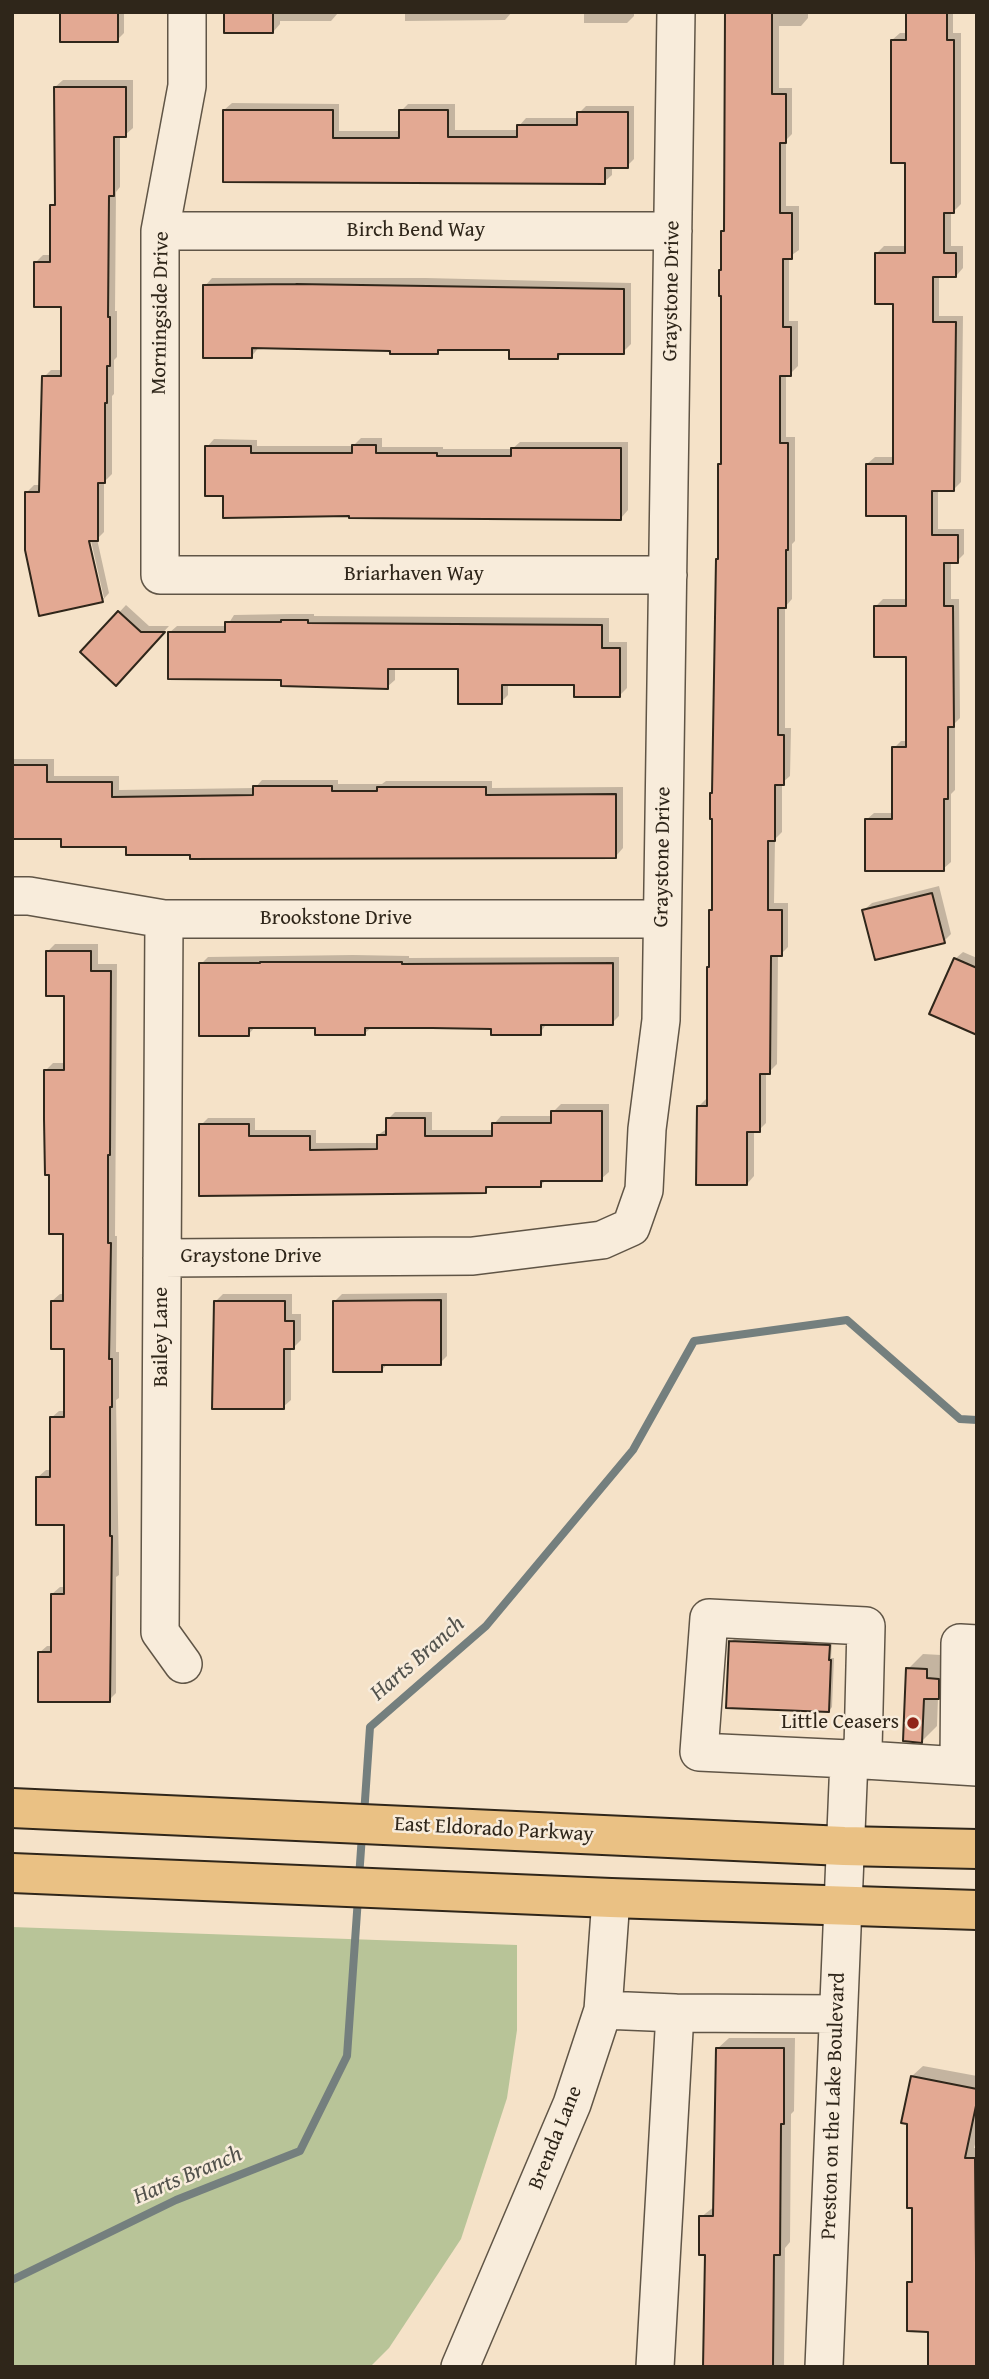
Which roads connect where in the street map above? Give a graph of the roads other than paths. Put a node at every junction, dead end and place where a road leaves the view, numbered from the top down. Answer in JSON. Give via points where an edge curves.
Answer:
{"nodes":[{"id":1,"x":187,"y":12,"type":"edge"},
{"id":2,"x":676,"y":12,"type":"edge"},
{"id":3,"x":160,"y":231,"type":"junction"},
{"id":4,"x":673,"y":231,"type":"junction"},
{"id":5,"x":160,"y":575,"type":"joint"},
{"id":6,"x":668,"y":575,"type":"junction"},
{"id":7,"x":12,"y":895,"type":"edge"},
{"id":8,"x":164,"y":919,"type":"junction"},
{"id":9,"x":662,"y":919,"type":"junction"},
{"id":10,"x":162,"y":1258,"type":"junction"},
{"id":11,"x":977,"y":1644,"type":"edge"},
{"id":12,"x":183,"y":1664,"type":"dead end"},
{"id":13,"x":849,"y":1759,"type":"junction"},
{"id":14,"x":968,"y":1767,"type":"edge"},
{"id":15,"x":12,"y":1808,"type":"edge"},
{"id":16,"x":844,"y":1846,"type":"junction"},
{"id":17,"x":977,"y":1850,"type":"edge"},
{"id":18,"x":12,"y":1873,"type":"edge"},
{"id":19,"x":611,"y":1898,"type":"junction"},
{"id":20,"x":842,"y":1904,"type":"junction"},
{"id":21,"x":977,"y":1910,"type":"edge"},
{"id":22,"x":603,"y":2010,"type":"junction"},
{"id":23,"x":675,"y":2013,"type":"junction"},
{"id":24,"x":837,"y":2014,"type":"junction"},
{"id":25,"x":460,"y":2367,"type":"edge"},
{"id":26,"x":655,"y":2367,"type":"edge"},
{"id":27,"x":824,"y":2367,"type":"edge"}],
"edges":[{"from":1,"to":3,"type":"street","name":"Morningside Drive","via":[[187,86]]},
{"from":2,"to":4,"type":"street","name":"Graystone Drive"},
{"from":3,"to":4,"type":"street","name":"Birch Bend Way"},
{"from":3,"to":5,"type":"street","name":"Morningside Drive"},
{"from":4,"to":6,"type":"street","name":"Graystone Drive"},
{"from":5,"to":6,"type":"street","name":"Briarhaven Way"},
{"from":6,"to":9,"type":"street","name":"Graystone Drive"},
{"from":7,"to":8,"type":"street","name":"Brookstone Drive"},
{"from":8,"to":9,"type":"street","name":"Brookstone Drive"},
{"from":8,"to":10,"type":"street","name":"Bailey Lane"},
{"from":9,"to":10,"type":"street","name":"Graystone Drive","via":[[661,1020],[644,1190],[631,1227],[602,1240],[474,1256]]},
{"from":10,"to":12,"type":"street","name":"Bailey Lane","via":[[160,1632]]},
{"from":11,"to":14,"type":"street","via":[[960,1643]]},
{"from":13,"to":13,"type":"street","via":[[863,1749],[866,1626],[709,1618],[699,1752]]},
{"from":13,"to":14,"type":"street"},
{"from":13,"to":16,"type":"street","name":"Preston on the Lake Boulevard"},
{"from":15,"to":16,"type":"main road","name":"East Eldorado Parkway"},
{"from":16,"to":17,"type":"main road","name":"East Eldorado Parkway"},
{"from":16,"to":20,"type":"street","name":"Preston on the Lake Boulevard"},
{"from":18,"to":19,"type":"main road"},
{"from":19,"to":20,"type":"main road"},
{"from":19,"to":22,"type":"street","name":"Brenda Lane"},
{"from":20,"to":21,"type":"main road"},
{"from":20,"to":24,"type":"street","name":"Preston on the Lake Boulevard"},
{"from":22,"to":23,"type":"street"},
{"from":22,"to":25,"type":"street","name":"Brenda Lane","via":[[572,2104]]},
{"from":23,"to":24,"type":"street"},
{"from":23,"to":26,"type":"street"},
{"from":24,"to":27,"type":"street","name":"Preston on the Lake Boulevard"}]}
